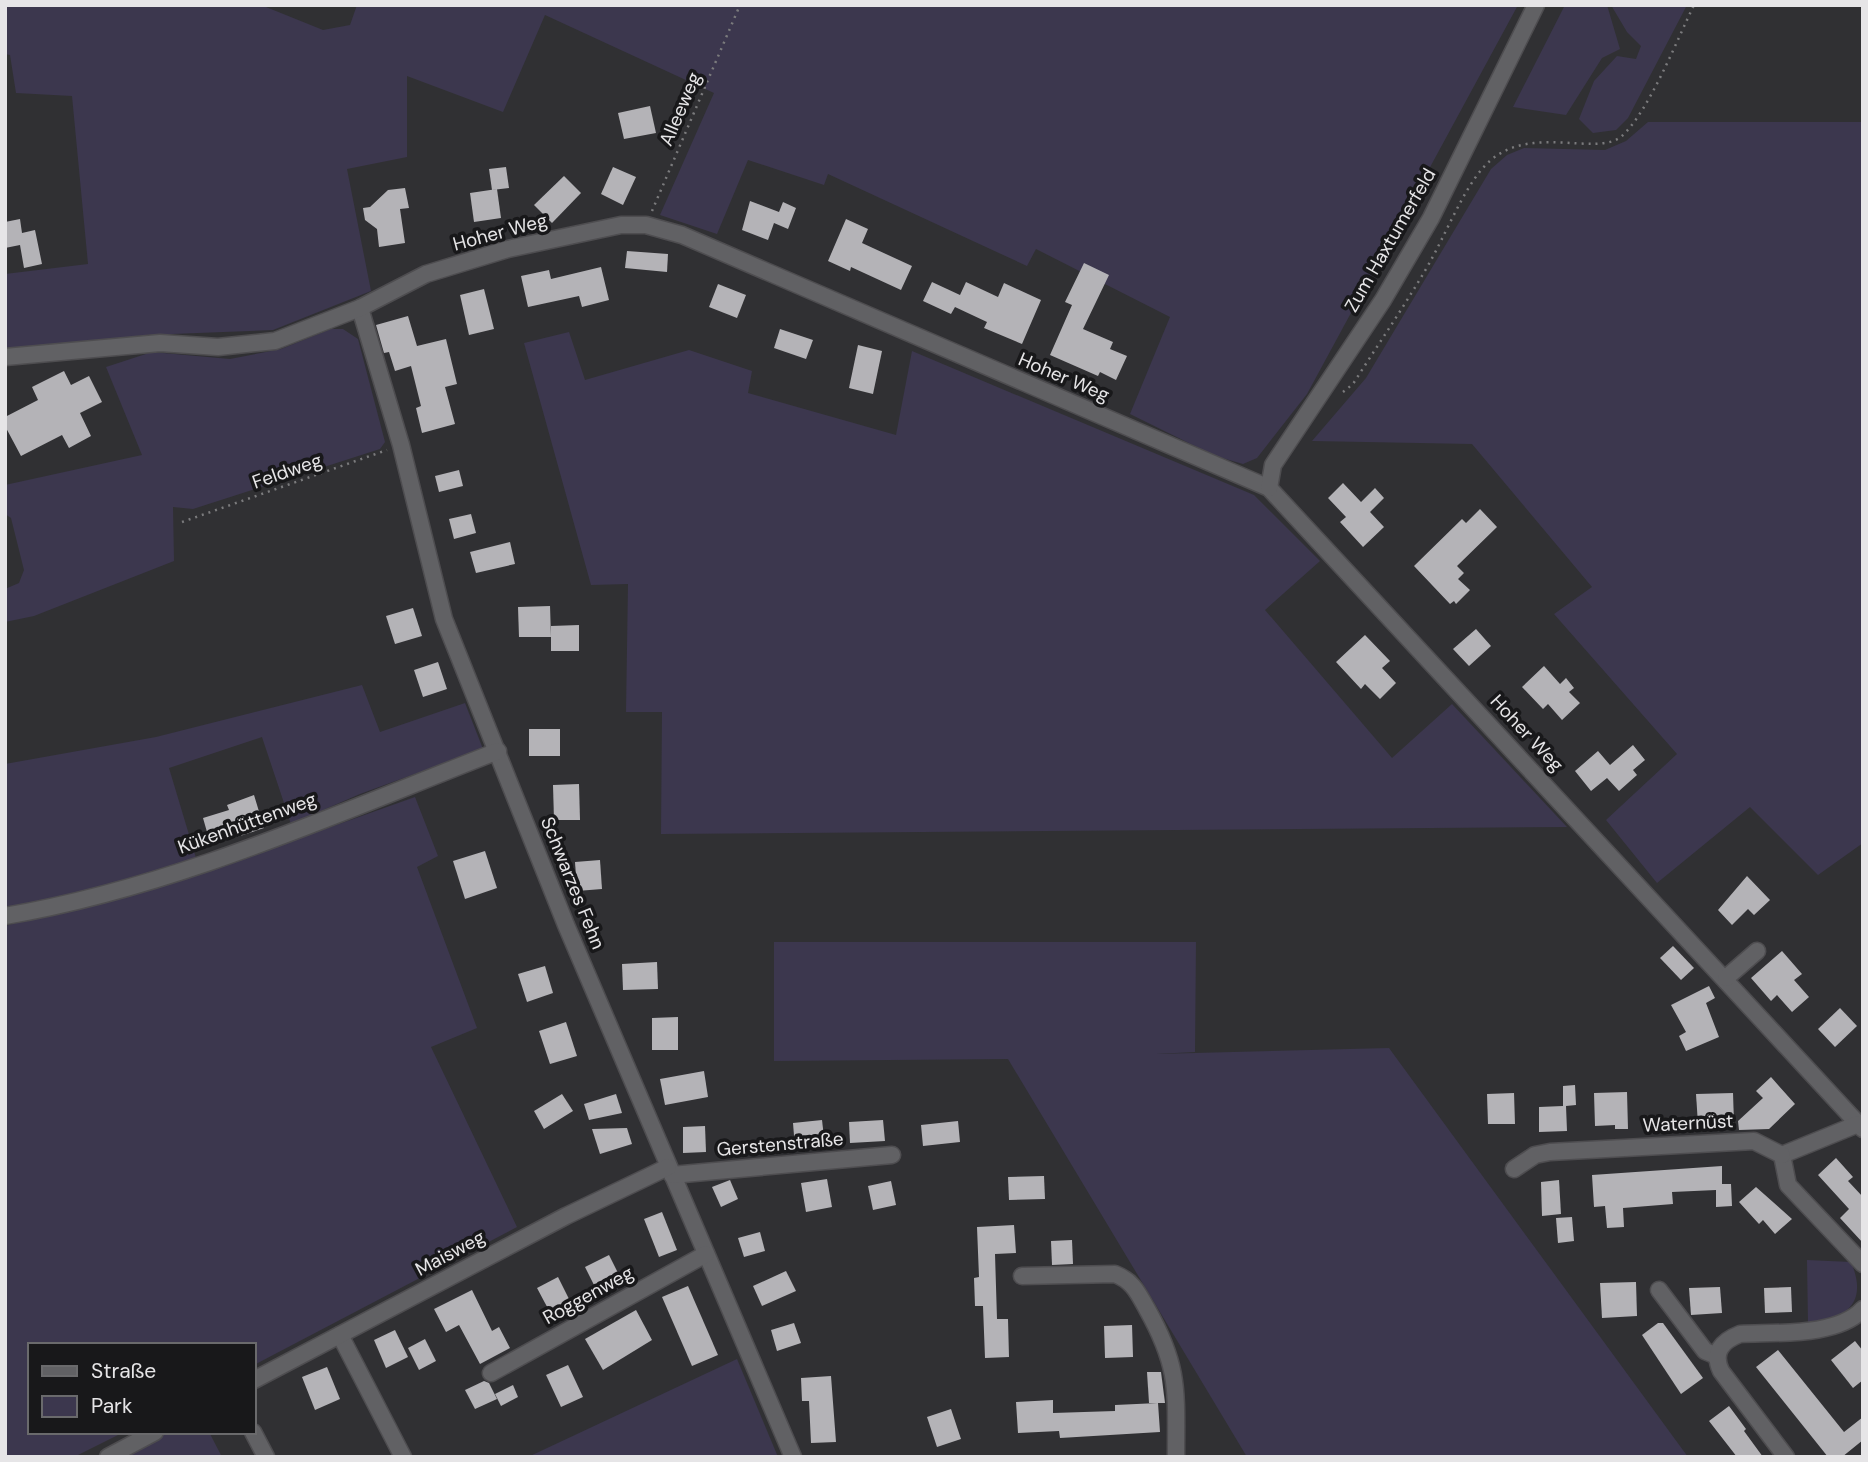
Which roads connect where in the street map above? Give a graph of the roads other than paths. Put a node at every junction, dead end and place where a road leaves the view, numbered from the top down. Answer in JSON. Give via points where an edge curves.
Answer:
{"nodes":[{"id":1,"x":1536,"y":5,"type":"edge"},
{"id":2,"x":360,"y":308,"type":"junction"},
{"id":3,"x":5,"y":357,"type":"edge"},
{"id":4,"x":1269,"y":488,"type":"junction"},
{"id":5,"x":498,"y":751,"type":"junction"},
{"id":6,"x":5,"y":916,"type":"edge"},
{"id":7,"x":1757,"y":951,"type":"dead end"},
{"id":8,"x":1726,"y":978,"type":"junction"},
{"id":9,"x":1861,"y":1126,"type":"edge"},
{"id":10,"x":892,"y":1155,"type":"dead end"},
{"id":11,"x":1782,"y":1156,"type":"junction"},
{"id":12,"x":1514,"y":1169,"type":"dead end"},
{"id":13,"x":670,"y":1171,"type":"junction"},
{"id":14,"x":706,"y":1254,"type":"junction"},
{"id":15,"x":1863,"y":1264,"type":"edge"},
{"id":16,"x":1022,"y":1276,"type":"dead end"},
{"id":17,"x":1659,"y":1290,"type":"dead end"},
{"id":18,"x":1857,"y":1315,"type":"edge"},
{"id":19,"x":1863,"y":1333,"type":"edge"},
{"id":20,"x":340,"y":1335,"type":"junction"},
{"id":21,"x":1717,"y":1356,"type":"junction"},
{"id":22,"x":491,"y":1373,"type":"dead end"},
{"id":23,"x":256,"y":1379,"type":"edge"},
{"id":24,"x":151,"y":1434,"type":"edge"},
{"id":25,"x":254,"y":1434,"type":"edge"},
{"id":26,"x":108,"y":1457,"type":"edge"},
{"id":27,"x":267,"y":1457,"type":"edge"},
{"id":28,"x":403,"y":1457,"type":"edge"},
{"id":29,"x":793,"y":1457,"type":"edge"},
{"id":30,"x":1176,"y":1457,"type":"edge"},
{"id":31,"x":1786,"y":1457,"type":"edge"}],
"edges":[{"from":1,"to":4,"type":"street","name":"Zum Haxtumerfeld","via":[[1431,218],[1383,300],[1273,465]]},
{"from":2,"to":3,"type":"street","name":"Hoher Weg","via":[[275,341],[218,347],[159,343]]},
{"from":2,"to":4,"type":"street","name":"Hoher Weg","via":[[426,274],[508,249],[621,225],[646,225],[682,235]]},
{"from":2,"to":5,"type":"street","name":"Schwarzes Fehn","via":[[401,446],[444,619]]},
{"from":4,"to":8,"type":"street","name":"Hoher Weg"},
{"from":5,"to":6,"type":"street","name":"Kükenhüttenweg","via":[[272,839],[156,878]]},
{"from":5,"to":13,"type":"street","name":"Schwarzes Fehn"},
{"from":7,"to":8,"type":"street"},
{"from":8,"to":9,"type":"street","name":"Hoher Weg"},
{"from":9,"to":11,"type":"street"},
{"from":10,"to":13,"type":"street","name":"Gerstenstraße"},
{"from":11,"to":12,"type":"street","name":"Waternüst","via":[[1754,1141],[1550,1152],[1535,1155]]},
{"from":11,"to":15,"type":"street","via":[[1788,1185]]},
{"from":13,"to":14,"type":"street","name":"Schwarzes Fehn"},
{"from":13,"to":20,"type":"street","name":"Maisweg","via":[[566,1216]]},
{"from":14,"to":22,"type":"street","name":"Roggenweg"},
{"from":14,"to":29,"type":"street","name":"Schwarzes Fehn"},
{"from":16,"to":30,"type":"street","via":[[1115,1274],[1129,1279],[1167,1345],[1176,1378]]},
{"from":17,"to":21,"type":"street","via":[[1705,1352]]},
{"from":18,"to":19,"type":"street"},
{"from":18,"to":21,"type":"street","via":[[1834,1327],[1740,1334],[1725,1340]]},
{"from":20,"to":23,"type":"street","name":"Maisweg"},
{"from":20,"to":28,"type":"street"},
{"from":21,"to":31,"type":"street","via":[[1729,1384]]},
{"from":24,"to":26,"type":"street"},
{"from":25,"to":27,"type":"street"}]}
